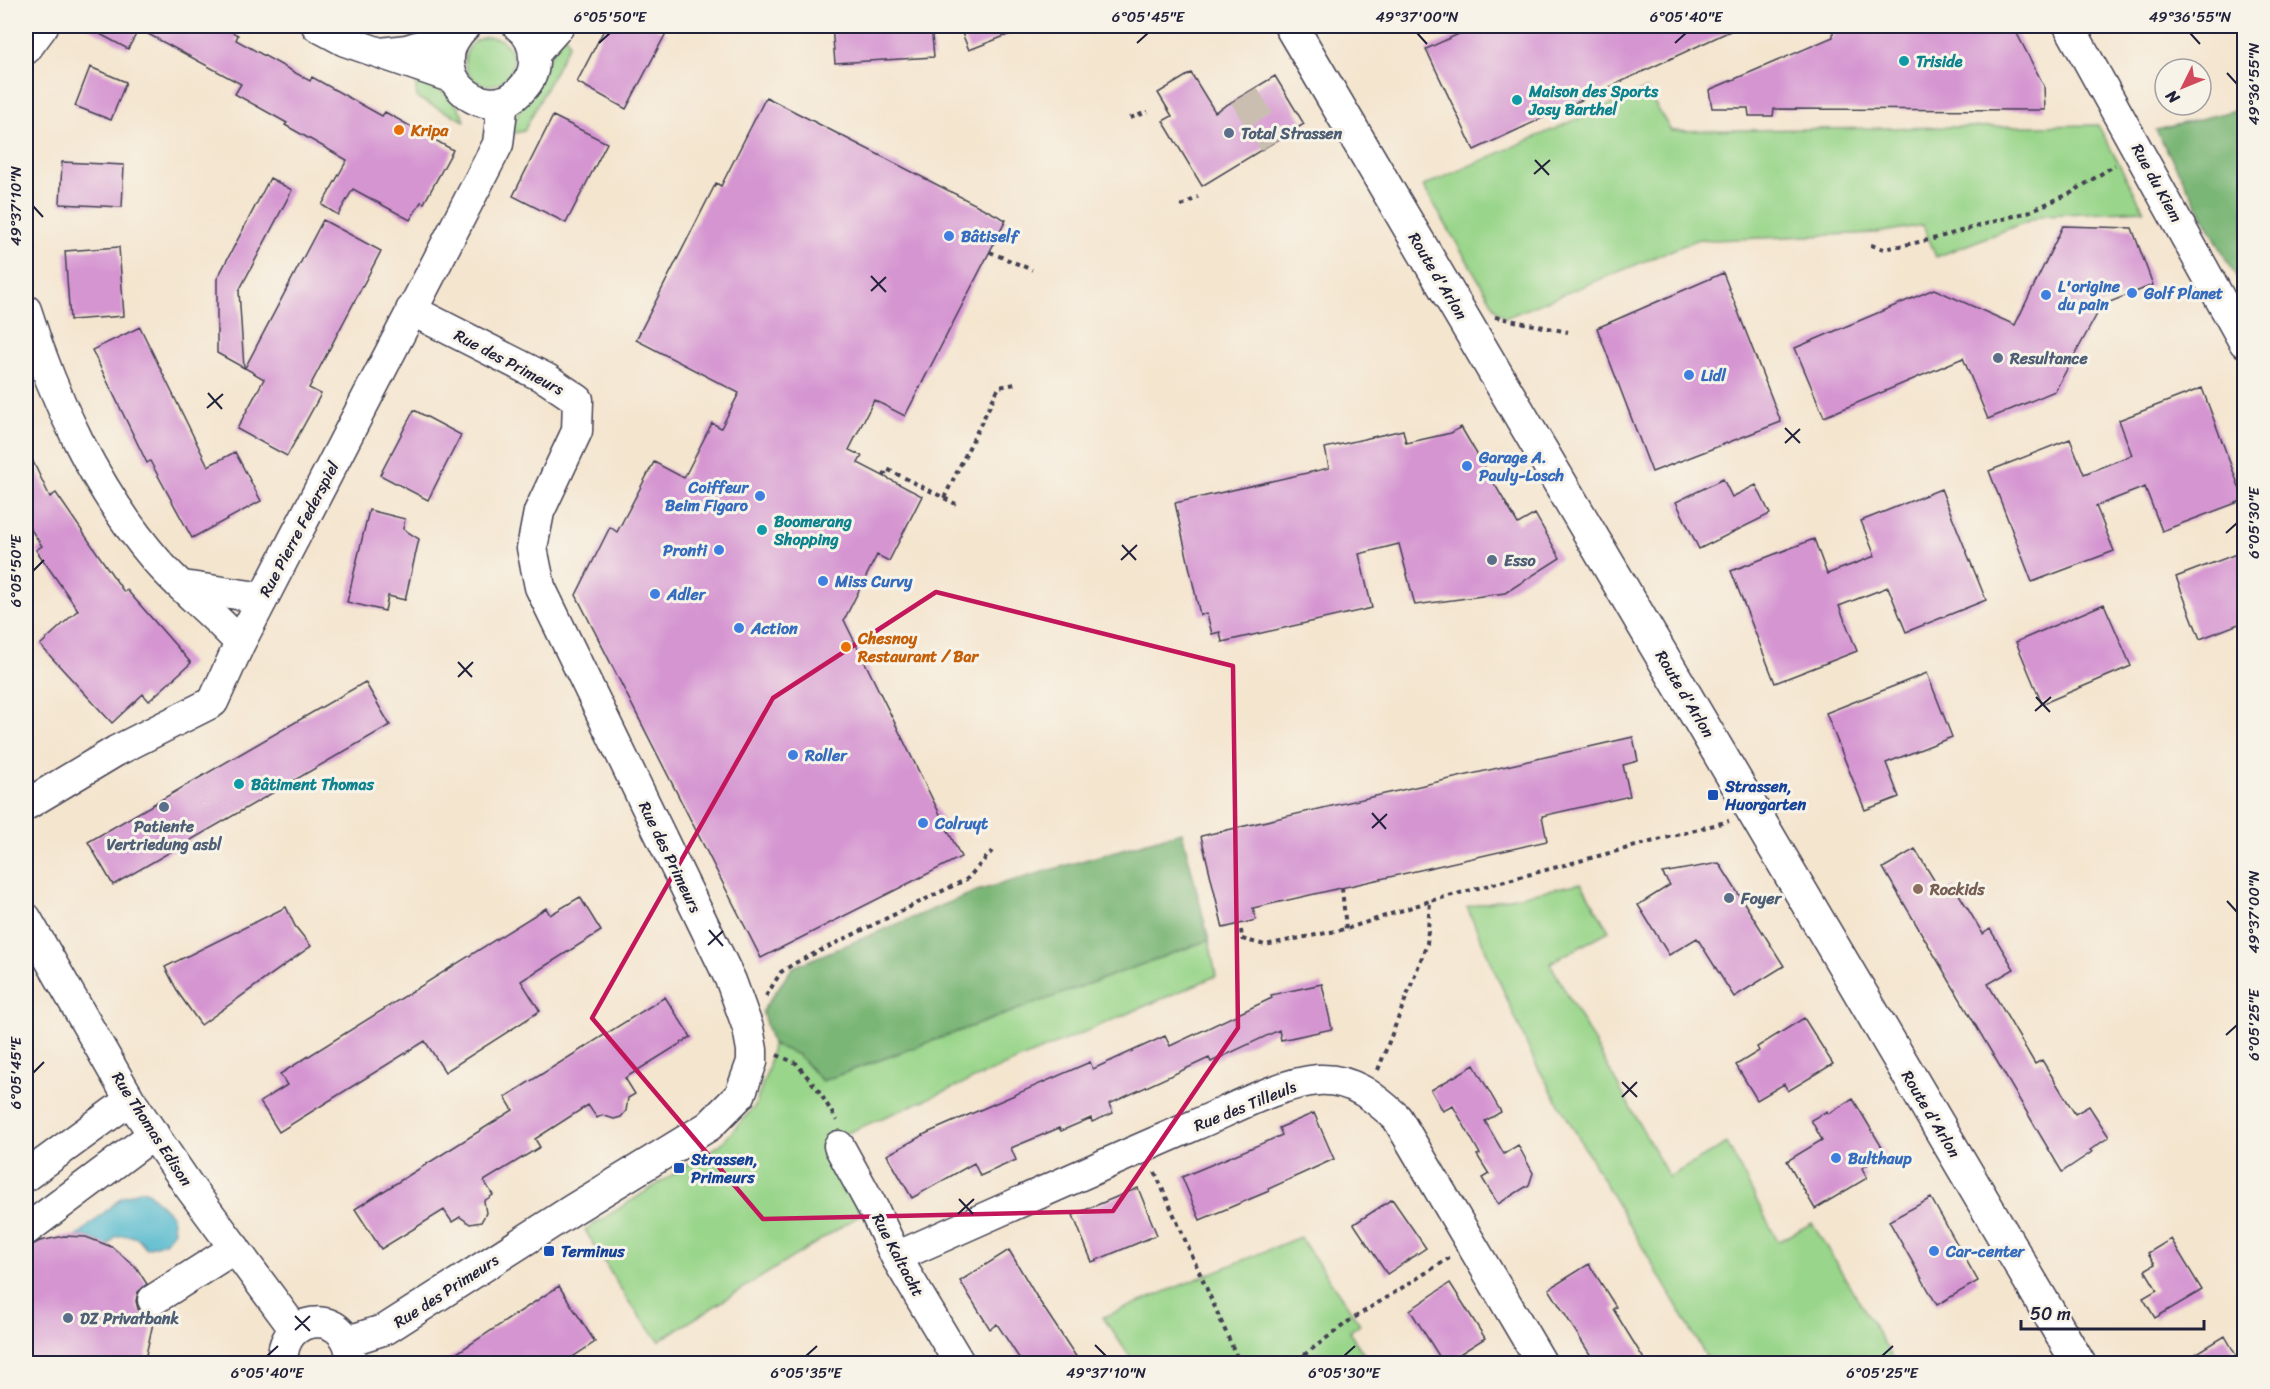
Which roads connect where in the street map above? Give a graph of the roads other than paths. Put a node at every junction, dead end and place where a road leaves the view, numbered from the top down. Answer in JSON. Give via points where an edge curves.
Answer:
{"nodes":[{"id":1,"x":43,"y":26,"type":"edge"},
{"id":2,"x":317,"y":26,"type":"edge"},
{"id":3,"x":518,"y":26,"type":"edge"},
{"id":4,"x":559,"y":26,"type":"edge"},
{"id":5,"x":1291,"y":26,"type":"edge"},
{"id":6,"x":2068,"y":26,"type":"edge"},
{"id":7,"x":461,"y":29,"type":"edge"},
{"id":8,"x":26,"y":49,"type":"edge"},
{"id":9,"x":534,"y":53,"type":"junction"},
{"id":10,"x":378,"y":54,"type":"junction"},
{"id":11,"x":453,"y":78,"type":"junction"},
{"id":12,"x":489,"y":100,"type":"junction"},
{"id":13,"x":26,"y":310,"type":"edge"},
{"id":14,"x":411,"y":310,"type":"junction"},
{"id":15,"x":2244,"y":342,"type":"edge"},
{"id":16,"x":33,"y":358,"type":"edge"},
{"id":17,"x":183,"y":585,"type":"junction"},
{"id":18,"x":263,"y":598,"type":"junction"},
{"id":19,"x":240,"y":643,"type":"junction"},
{"id":20,"x":26,"y":805,"type":"edge"},
{"id":21,"x":26,"y":918,"type":"edge"},
{"id":22,"x":130,"y":1100,"type":"junction"},
{"id":23,"x":154,"y":1134,"type":"junction"},
{"id":24,"x":839,"y":1146,"type":"road end"},
{"id":25,"x":26,"y":1176,"type":"edge"},
{"id":26,"x":26,"y":1230,"type":"edge"},
{"id":27,"x":234,"y":1248,"type":"junction"},
{"id":28,"x":896,"y":1257,"type":"junction"},
{"id":29,"x":153,"y":1300,"type":"dead end"},
{"id":30,"x":295,"y":1329,"type":"junction"},
{"id":31,"x":350,"y":1352,"type":"edge"},
{"id":32,"x":283,"y":1364,"type":"edge"},
{"id":33,"x":960,"y":1364,"type":"edge"},
{"id":34,"x":1542,"y":1364,"type":"edge"},
{"id":35,"x":2079,"y":1364,"type":"edge"}],
"edges":[{"from":1,"to":8,"type":"street"},
{"from":2,"to":10,"type":"street"},
{"from":3,"to":9,"type":"street","via":[[530,39]]},
{"from":4,"to":9,"type":"street"},
{"from":5,"to":35,"type":"main road","name":"Route d'Arlon"},
{"from":6,"to":15,"type":"street","name":"Rue du Kiem"},
{"from":7,"to":10,"type":"street","via":[[407,50]]},
{"from":7,"to":11,"type":"street","via":[[450,48]]},
{"from":9,"to":12,"type":"street","via":[[534,69],[528,83],[517,94]]},
{"from":10,"to":11,"type":"street"},
{"from":11,"to":12,"type":"street","via":[[462,91]]},
{"from":12,"to":14,"type":"street","name":"Rue Pierre Federspiel","via":[[498,144]]},
{"from":13,"to":16,"type":"street"},
{"from":14,"to":18,"type":"street","name":"Rue Pierre Federspiel"},
{"from":14,"to":31,"type":"street","name":"Rue des Primeurs","via":[[547,379],[578,400],[577,430],[539,512],[533,539],[540,587],[730,981],[750,1039],[752,1062],[740,1095],[709,1126]]},
{"from":16,"to":17,"type":"street","via":[[101,482],[156,560]]},
{"from":17,"to":18,"type":"street"},
{"from":17,"to":19,"type":"street"},
{"from":18,"to":19,"type":"street","name":"Rue Pierre Federspiel"},
{"from":19,"to":20,"type":"street","name":"Rue Pierre Federspiel","via":[[213,702],[116,751]]},
{"from":21,"to":22,"type":"street","name":"Rue Thomas Edison"},
{"from":22,"to":23,"type":"street","name":"Rue Thomas Edison"},
{"from":22,"to":25,"type":"street"},
{"from":23,"to":26,"type":"street"},
{"from":23,"to":27,"type":"street","name":"Rue Thomas Edison"},
{"from":24,"to":28,"type":"street","name":"Rue Kaltacht"},
{"from":27,"to":29,"type":"street"},
{"from":27,"to":30,"type":"street","name":"Rue Thomas Edison"},
{"from":28,"to":33,"type":"street","name":"Rue Kaltacht"},
{"from":28,"to":34,"type":"street","name":"Rue des Tilleuls","via":[[1291,1084],[1320,1080],[1342,1083],[1369,1093],[1397,1118]]},
{"from":30,"to":31,"type":"street","name":"Rue des Primeurs","via":[[318,1322],[329,1324],[339,1330]]},
{"from":30,"to":32,"type":"street","via":[[285,1344]]}]}
